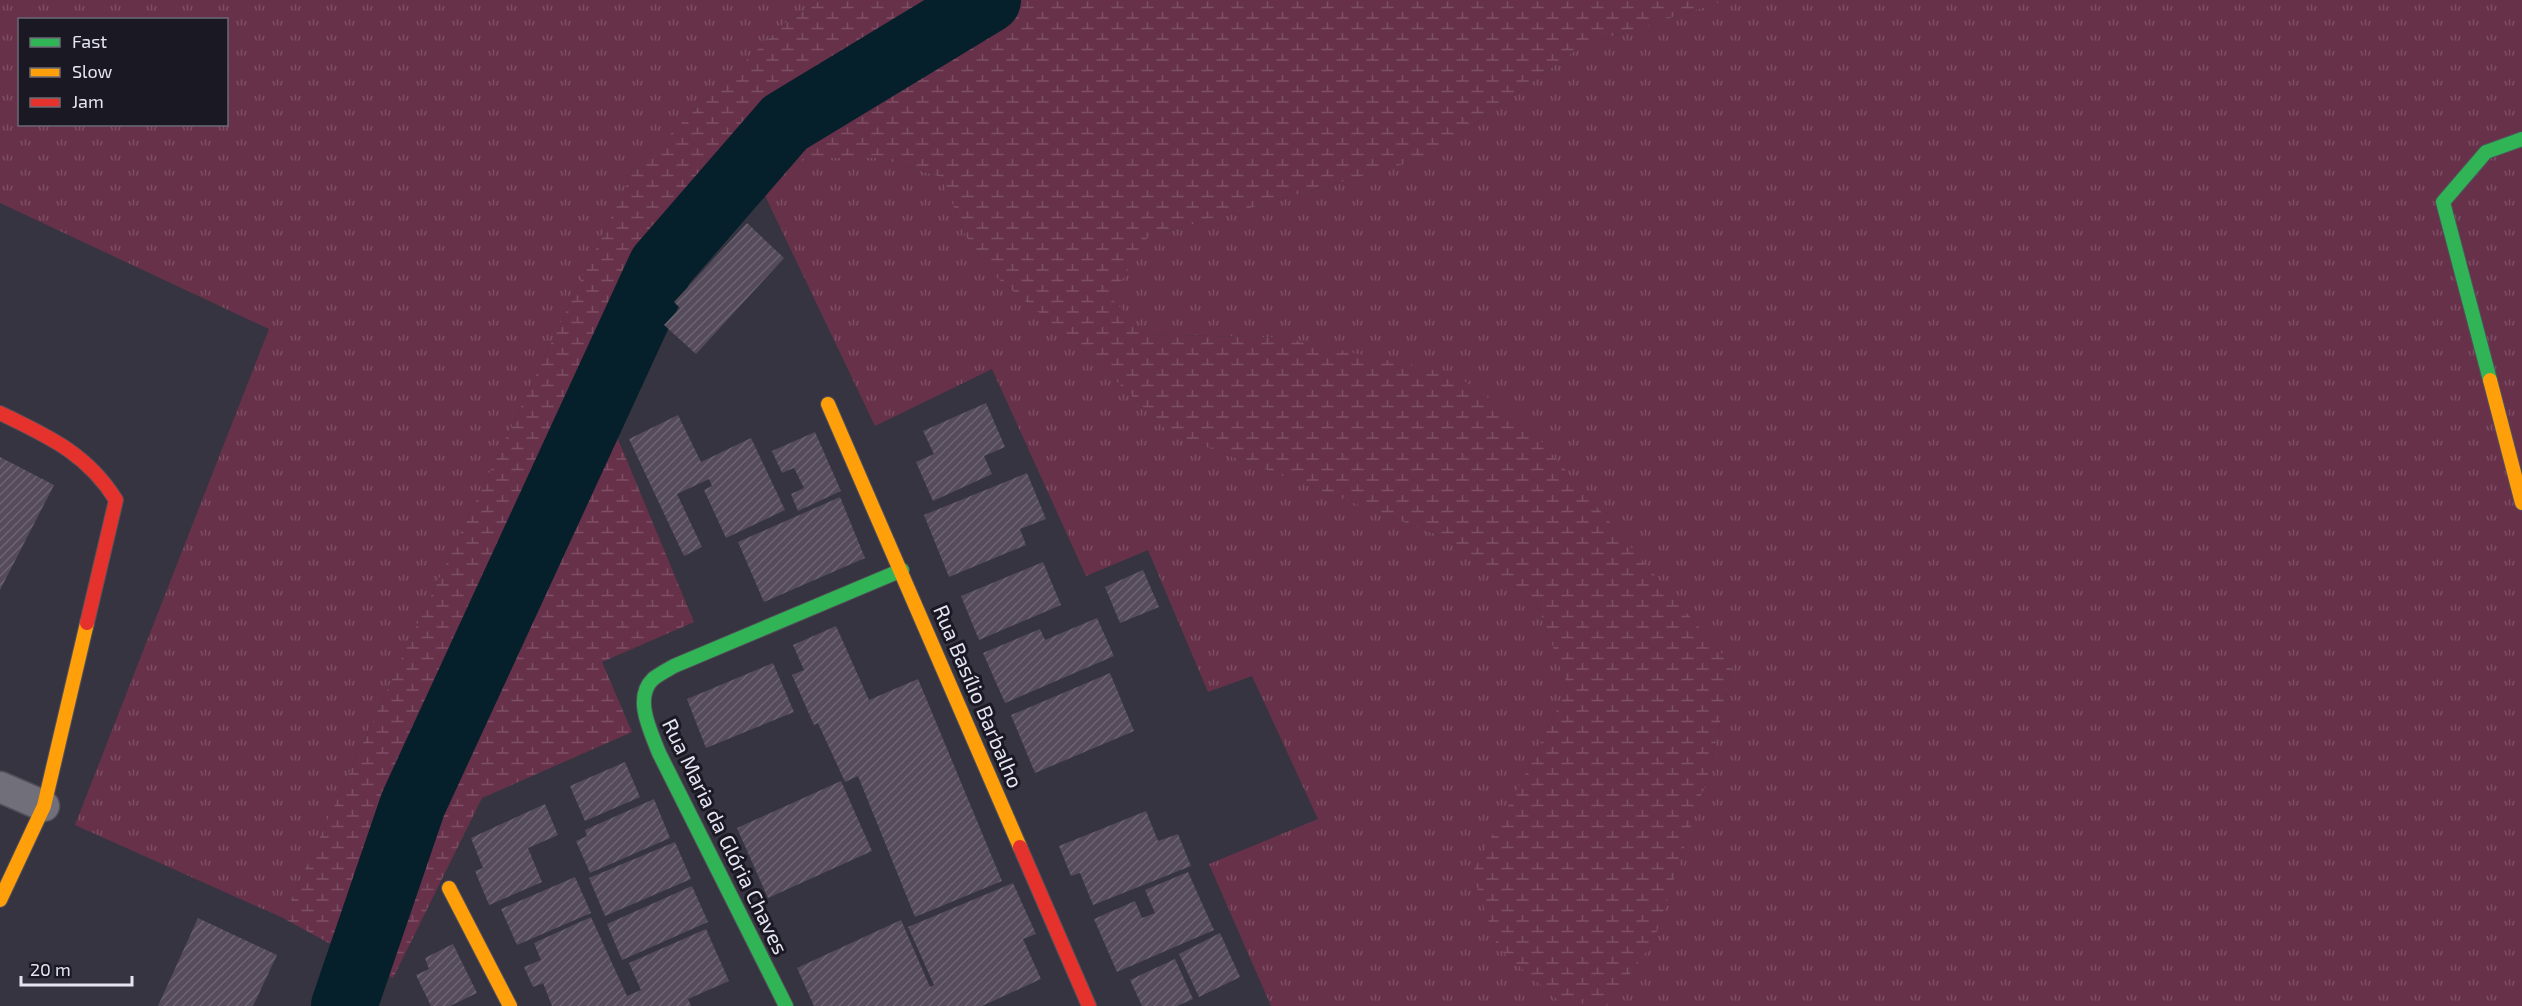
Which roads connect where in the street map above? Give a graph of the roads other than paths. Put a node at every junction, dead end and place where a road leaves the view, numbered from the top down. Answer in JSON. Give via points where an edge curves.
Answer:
{"nodes":[{"id":1,"x":2522,"y":139,"type":"edge"},
{"id":2,"x":828,"y":404,"type":"dead end"},
{"id":3,"x":0,"y":413,"type":"edge"},
{"id":4,"x":2515,"y":447,"type":"edge"},
{"id":5,"x":2522,"y":503,"type":"edge"},
{"id":6,"x":902,"y":570,"type":"junction"},
{"id":7,"x":0,"y":787,"type":"edge"},
{"id":8,"x":44,"y":806,"type":"junction"},
{"id":9,"x":449,"y":888,"type":"dead end"},
{"id":10,"x":0,"y":900,"type":"edge"},
{"id":11,"x":510,"y":1006,"type":"edge"},
{"id":12,"x":786,"y":1006,"type":"edge"},
{"id":13,"x":1089,"y":1006,"type":"edge"}],
"edges":[{"from":1,"to":4,"type":"street","via":[[2486,152],[2443,202]]},
{"from":2,"to":6,"type":"street","name":"Rua Basílio Barbalho"},
{"from":3,"to":8,"type":"street","via":[[72,450],[94,467],[116,500]]},
{"from":4,"to":5,"type":"street"},
{"from":6,"to":12,"type":"street","name":"Rua Maria da Glória Chaves","via":[[674,666],[650,682],[644,701],[659,753]]},
{"from":6,"to":13,"type":"street","name":"Rua Basílio Barbalho"},
{"from":7,"to":8,"type":"street"},
{"from":8,"to":10,"type":"street"},
{"from":9,"to":11,"type":"street"}]}
